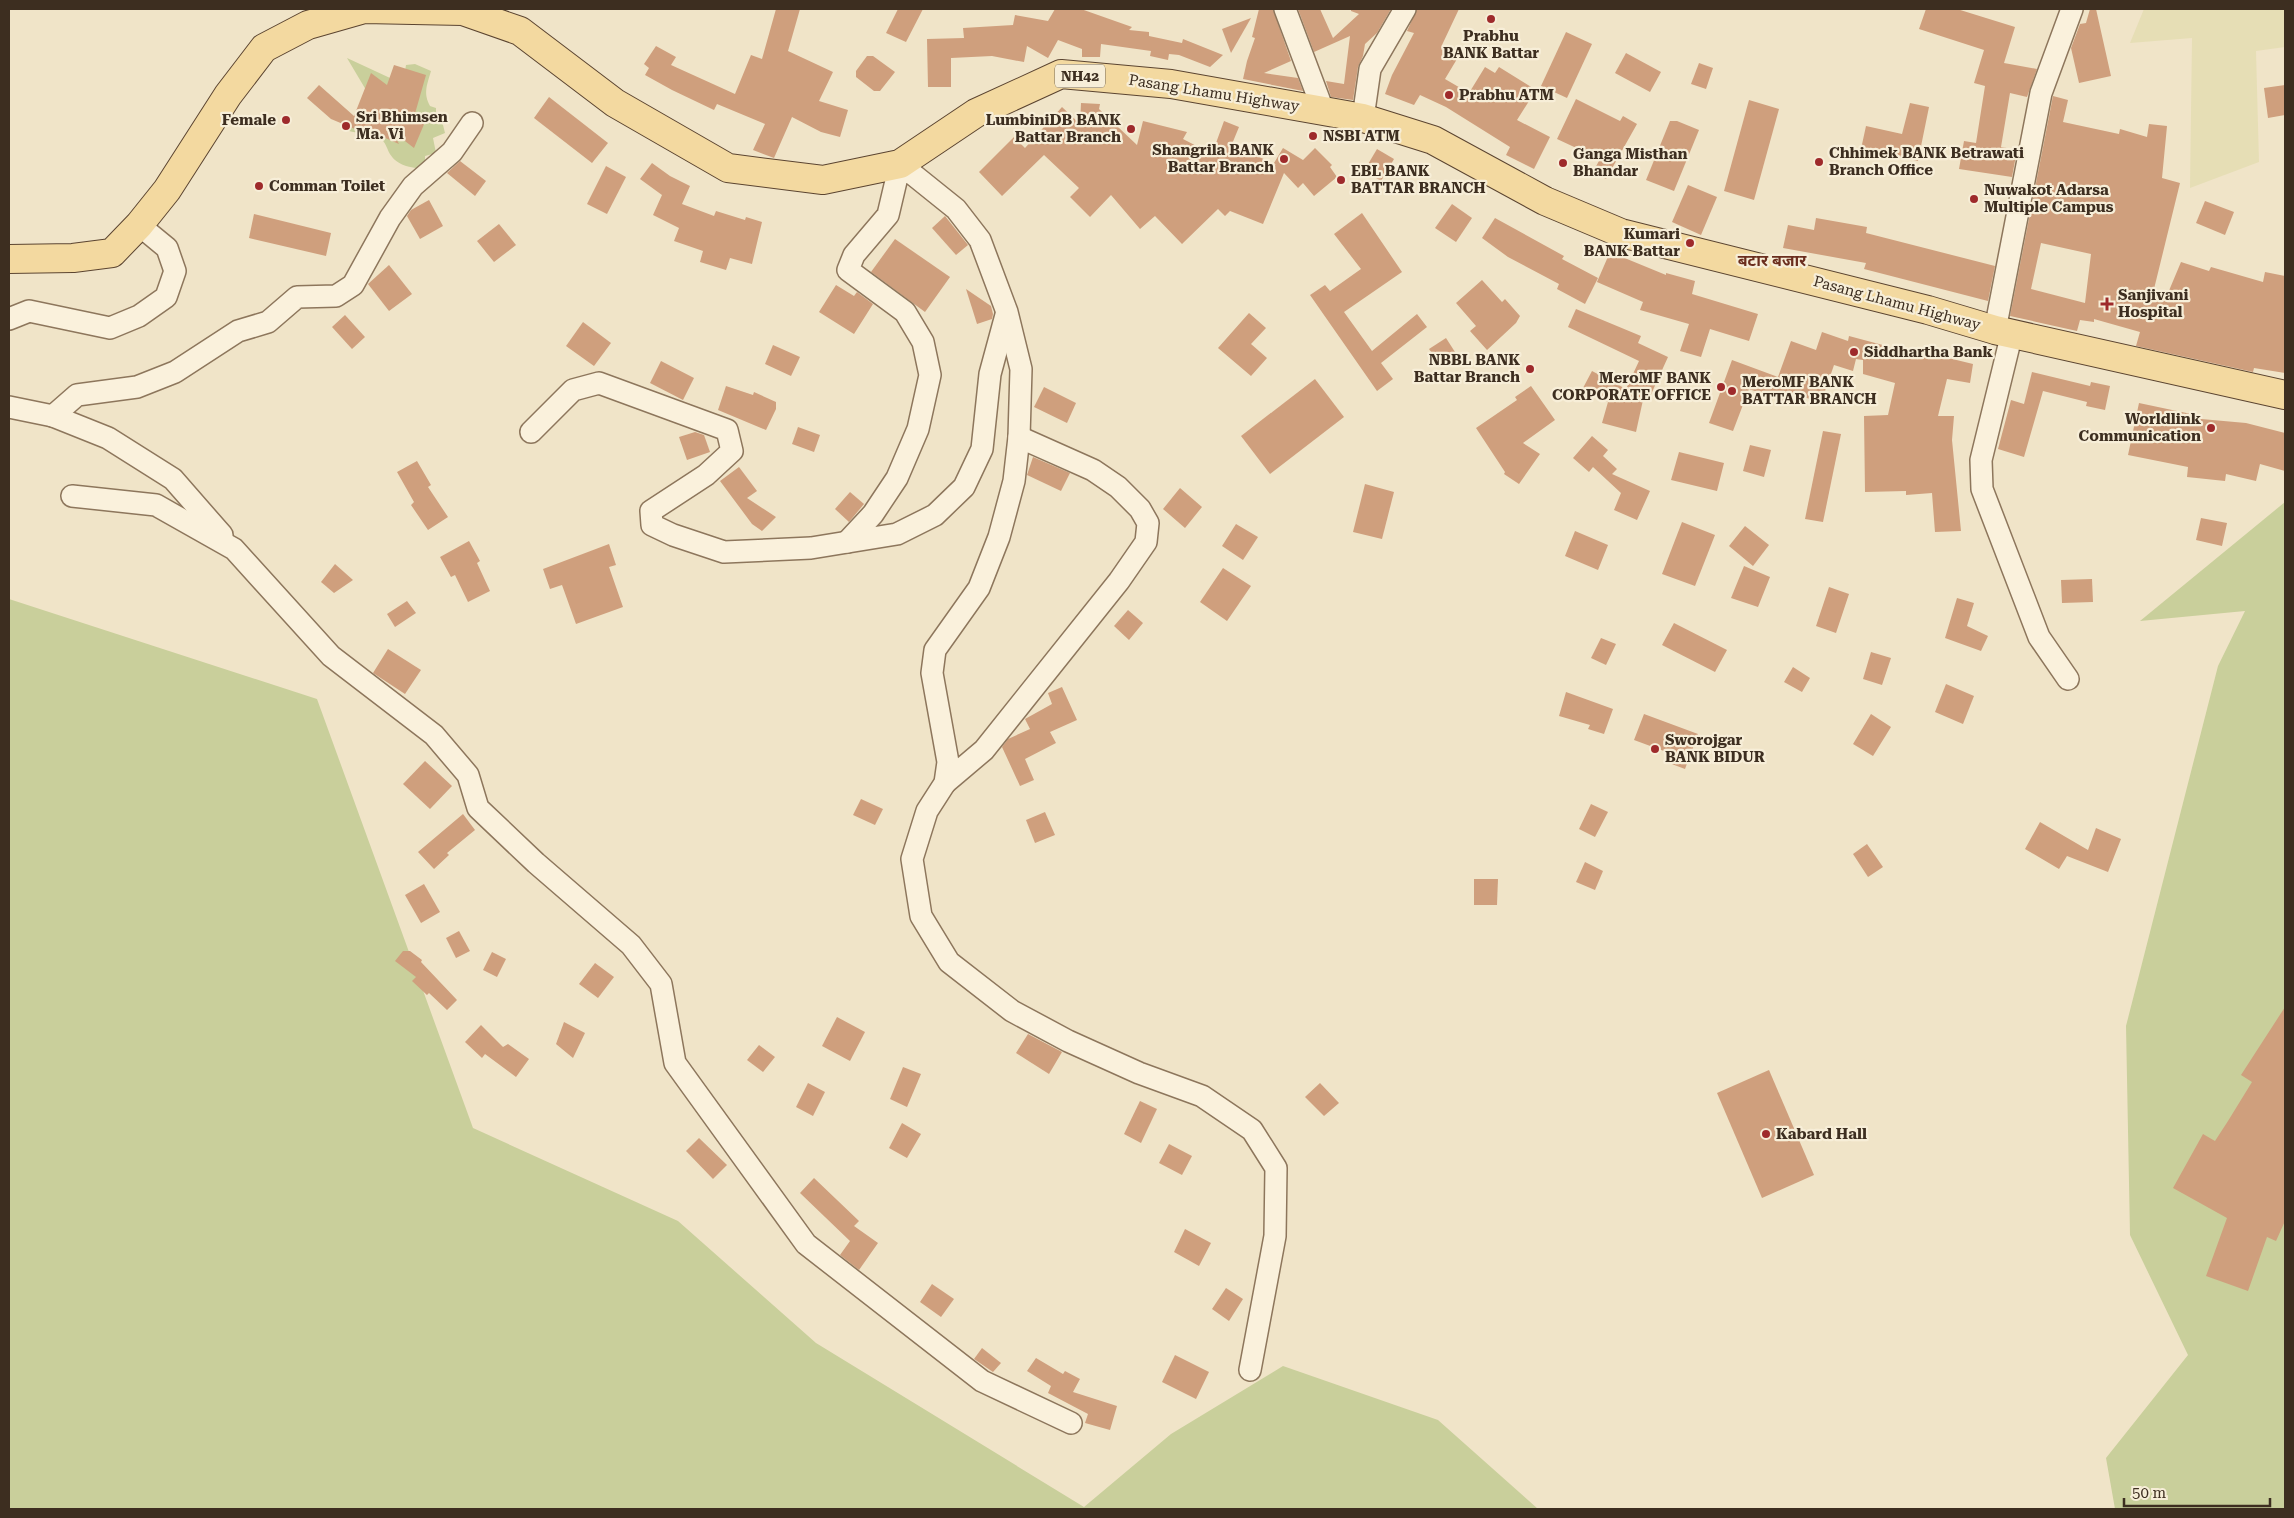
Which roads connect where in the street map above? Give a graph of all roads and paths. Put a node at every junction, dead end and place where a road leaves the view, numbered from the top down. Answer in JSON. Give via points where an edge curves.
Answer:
{"nodes":[{"id":1,"x":1284,"y":9,"type":"edge"},
{"id":2,"x":1405,"y":9,"type":"edge"},
{"id":3,"x":2072,"y":9,"type":"edge"},
{"id":4,"x":1323,"y":110,"type":"junction"},
{"id":5,"x":1363,"y":118,"type":"junction"},
{"id":6,"x":472,"y":123,"type":"dead end"},
{"id":7,"x":900,"y":164,"type":"junction"},
{"id":8,"x":139,"y":226,"type":"junction"},
{"id":9,"x":9,"y":259,"type":"edge"},
{"id":10,"x":1007,"y":312,"type":"junction"},
{"id":11,"x":9,"y":319,"type":"edge"},
{"id":12,"x":2003,"y":331,"type":"junction"},
{"id":13,"x":2285,"y":395,"type":"edge"},
{"id":14,"x":9,"y":406,"type":"edge"},
{"id":15,"x":53,"y":416,"type":"junction"},
{"id":16,"x":531,"y":432,"type":"dead end"},
{"id":17,"x":1019,"y":437,"type":"junction"},
{"id":18,"x":72,"y":496,"type":"dead end"},
{"id":19,"x":847,"y":542,"type":"junction"},
{"id":20,"x":234,"y":549,"type":"junction"},
{"id":21,"x":2068,"y":679,"type":"dead end"},
{"id":22,"x":945,"y":783,"type":"junction"},
{"id":23,"x":1250,"y":1370,"type":"dead end"},
{"id":24,"x":1071,"y":1424,"type":"dead end"}],
"edges":[{"from":1,"to":4,"type":"street"},
{"from":2,"to":5,"type":"street","via":[[1370,69]]},
{"from":3,"to":12,"type":"street","via":[[2041,93]]},
{"from":4,"to":5,"type":"main road","name":"Pasang Lhamu Highway","number":"NH42"},
{"from":4,"to":7,"type":"main road","name":"Pasang Lhamu Highway","number":"NH42","via":[[1171,84],[1061,74],[976,113]]},
{"from":5,"to":12,"type":"main road","name":"Pasang Lhamu Highway","number":"NH42","via":[[1433,140],[1545,201],[1621,233]]},
{"from":6,"to":15,"type":"street","via":[[452,152],[413,186],[390,218],[353,285],[336,296],[297,297],[268,322],[238,331],[175,372],[137,387],[76,395]]},
{"from":7,"to":8,"type":"main road","name":"Pasang Lhamu Highway","number":"NH42","via":[[823,180],[728,168],[615,103],[520,32],[463,11],[364,9],[308,25],[264,48]]},
{"from":7,"to":10,"type":"street","via":[[956,209],[980,240]]},
{"from":7,"to":19,"type":"street","via":[[888,215],[854,255],[848,270],[905,312],[923,342],[930,375],[918,430],[897,478],[873,514]]},
{"from":8,"to":9,"type":"main road","name":"Pasang Lhamu Highway","number":"NH42","via":[[112,252],[73,258]]},
{"from":8,"to":11,"type":"street","via":[[167,248],[175,271],[166,297],[139,316],[110,328],[29,311]]},
{"from":10,"to":17,"type":"street","via":[[1021,369]]},
{"from":10,"to":19,"type":"street","via":[[990,374],[982,449],[964,487],[935,515],[898,534]]},
{"from":12,"to":13,"type":"main road","name":"Pasang Lhamu Highway","number":"NH42"},
{"from":12,"to":21,"type":"street","via":[[1981,460],[1982,489],[2039,637]]},
{"from":14,"to":15,"type":"street"},
{"from":15,"to":20,"type":"street","via":[[108,438],[173,480]]},
{"from":16,"to":19,"type":"street","via":[[573,390],[599,383],[727,430],[732,451],[706,475],[651,511],[652,525],[724,552],[811,548]]},
{"from":17,"to":22,"type":"street","via":[[1014,481],[999,537],[979,588],[936,650],[932,673],[948,762]]},
{"from":17,"to":22,"type":"street","via":[[1093,470],[1118,487],[1140,509],[1148,523],[1146,542],[1119,581],[984,750]]},
{"from":18,"to":20,"type":"street","via":[[156,505]]},
{"from":20,"to":24,"type":"street","via":[[331,656],[434,736],[468,775],[478,808],[631,945],[661,984],[675,1063],[806,1244],[982,1381]]},
{"from":22,"to":23,"type":"street","via":[[927,811],[912,859],[921,916],[950,962],[1012,1011],[1068,1041],[1139,1073],[1202,1096],[1252,1130],[1276,1168],[1275,1236]]}]}
